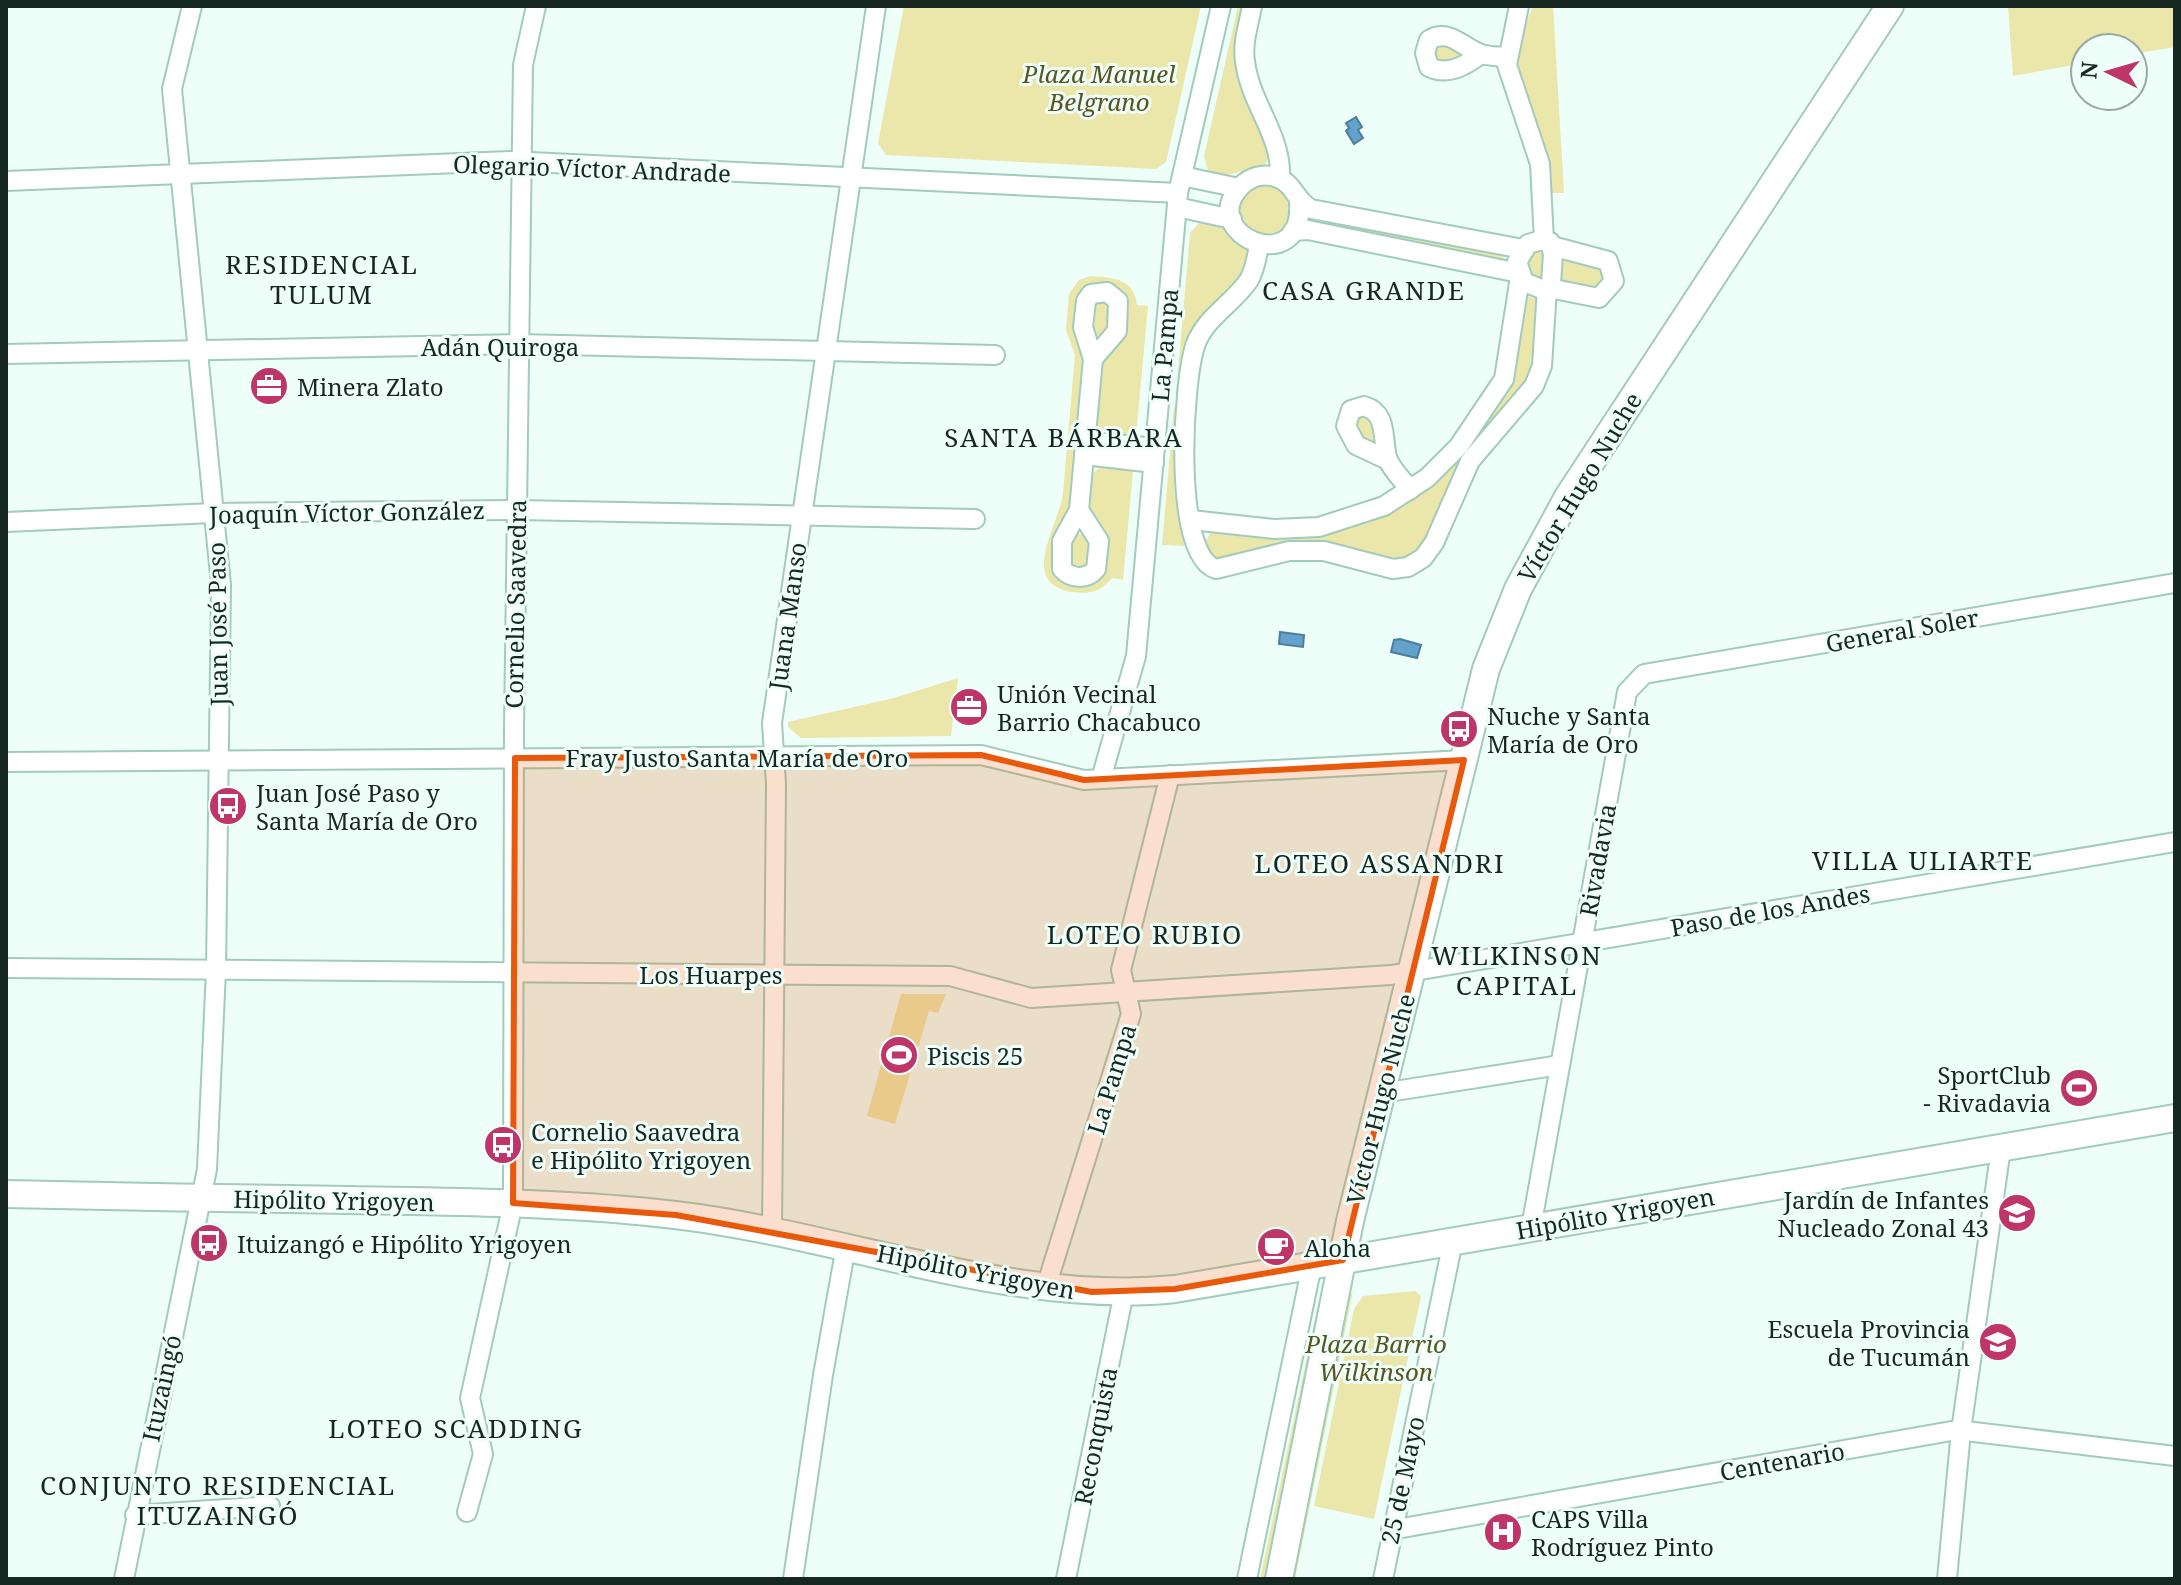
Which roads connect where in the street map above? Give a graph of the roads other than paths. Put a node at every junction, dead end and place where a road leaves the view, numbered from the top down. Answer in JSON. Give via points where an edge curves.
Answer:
{"nodes":[{"id":1,"x":192,"y":6,"type":"edge"},
{"id":2,"x":536,"y":6,"type":"edge"},
{"id":3,"x":876,"y":6,"type":"edge"},
{"id":4,"x":1221,"y":6,"type":"edge"},
{"id":5,"x":1252,"y":6,"type":"edge"},
{"id":6,"x":1519,"y":6,"type":"edge"},
{"id":7,"x":1890,"y":6,"type":"edge"},
{"id":8,"x":1481,"y":54,"type":"dead end"},
{"id":9,"x":1507,"y":57,"type":"junction"},
{"id":10,"x":522,"y":161,"type":"junction"},
{"id":11,"x":180,"y":174,"type":"junction"},
{"id":12,"x":849,"y":177,"type":"junction"},
{"id":13,"x":1280,"y":178,"type":"junction"},
{"id":14,"x":6,"y":181,"type":"edge"},
{"id":15,"x":1239,"y":188,"type":"junction"},
{"id":16,"x":1179,"y":192,"type":"junction"},
{"id":17,"x":1299,"y":202,"type":"junction"},
{"id":18,"x":1232,"y":219,"type":"junction"},
{"id":19,"x":1293,"y":231,"type":"junction"},
{"id":20,"x":1548,"y":243,"type":"junction"},
{"id":21,"x":1259,"y":245,"type":"junction"},
{"id":22,"x":1523,"y":249,"type":"junction"},
{"id":23,"x":1519,"y":275,"type":"junction"},
{"id":24,"x":1548,"y":289,"type":"junction"},
{"id":25,"x":519,"y":344,"type":"junction"},
{"id":26,"x":198,"y":350,"type":"junction"},
{"id":27,"x":824,"y":352,"type":"junction"},
{"id":28,"x":6,"y":354,"type":"edge"},
{"id":29,"x":995,"y":355,"type":"dead end"},
{"id":30,"x":1093,"y":359,"type":"dead end"},
{"id":31,"x":1159,"y":400,"type":"junction"},
{"id":32,"x":1188,"y":402,"type":"junction"},
{"id":33,"x":1085,"y":448,"type":"junction"},
{"id":34,"x":1154,"y":455,"type":"junction"},
{"id":35,"x":1388,"y":460,"type":"dead end"},
{"id":36,"x":1410,"y":490,"type":"junction"},
{"id":37,"x":517,"y":510,"type":"junction"},
{"id":38,"x":1079,"y":510,"type":"dead end"},
{"id":39,"x":214,"y":513,"type":"junction"},
{"id":40,"x":801,"y":516,"type":"junction"},
{"id":41,"x":975,"y":519,"type":"dead end"},
{"id":42,"x":1191,"y":520,"type":"junction"},
{"id":43,"x":6,"y":522,"type":"edge"},
{"id":44,"x":2175,"y":583,"type":"edge"},
{"id":45,"x":1632,"y":683,"type":"joint"},
{"id":46,"x":774,"y":756,"type":"junction"},
{"id":47,"x":515,"y":758,"type":"junction"},
{"id":48,"x":1464,"y":760,"type":"junction"},
{"id":49,"x":219,"y":761,"type":"junction"},
{"id":50,"x":6,"y":762,"type":"edge"},
{"id":51,"x":1170,"y":775,"type":"junction"},
{"id":52,"x":1101,"y":779,"type":"junction"},
{"id":53,"x":2175,"y":842,"type":"edge"},
{"id":54,"x":1582,"y":941,"type":"junction"},
{"id":55,"x":6,"y":968,"type":"edge"},
{"id":56,"x":216,"y":970,"type":"junction"},
{"id":57,"x":1412,"y":971,"type":"junction"},
{"id":58,"x":515,"y":972,"type":"junction"},
{"id":59,"x":774,"y":974,"type":"junction"},
{"id":60,"x":1126,"y":992,"type":"junction"},
{"id":61,"x":1560,"y":1065,"type":"junction"},
{"id":62,"x":1382,"y":1093,"type":"junction"},
{"id":63,"x":2175,"y":1118,"type":"edge"},
{"id":64,"x":2001,"y":1148,"type":"junction"},
{"id":65,"x":6,"y":1194,"type":"edge"},
{"id":66,"x":201,"y":1198,"type":"junction"},
{"id":67,"x":513,"y":1203,"type":"junction"},
{"id":68,"x":1531,"y":1228,"type":"junction"},
{"id":69,"x":772,"y":1231,"type":"junction"},
{"id":70,"x":1453,"y":1241,"type":"junction"},
{"id":71,"x":846,"y":1246,"type":"junction"},
{"id":72,"x":1343,"y":1260,"type":"junction"},
{"id":73,"x":1312,"y":1265,"type":"junction"},
{"id":74,"x":1046,"y":1287,"type":"junction"},
{"id":75,"x":1124,"y":1292,"type":"junction"},
{"id":76,"x":1961,"y":1431,"type":"junction"},
{"id":77,"x":2175,"y":1456,"type":"edge"},
{"id":78,"x":270,"y":1506,"type":"dead end"},
{"id":79,"x":467,"y":1512,"type":"dead end"},
{"id":80,"x":135,"y":1515,"type":"junction"},
{"id":81,"x":1391,"y":1530,"type":"junction"},
{"id":82,"x":124,"y":1579,"type":"edge"},
{"id":83,"x":793,"y":1579,"type":"edge"},
{"id":84,"x":1066,"y":1579,"type":"edge"},
{"id":85,"x":1247,"y":1579,"type":"edge"},
{"id":86,"x":1279,"y":1579,"type":"edge"},
{"id":87,"x":1383,"y":1579,"type":"edge"},
{"id":88,"x":1947,"y":1579,"type":"edge"}],
"edges":[{"from":1,"to":11,"type":"street","name":"Juan José Paso","via":[[172,89]]},
{"from":2,"to":10,"type":"street","name":"Cornelio Saavedra","via":[[523,65]]},
{"from":3,"to":12,"type":"street","name":"Juana Manso"},
{"from":4,"to":16,"type":"street","name":"La Pampa"},
{"from":5,"to":13,"type":"street","via":[[1245,62],[1254,98],[1277,142]]},
{"from":6,"to":9,"type":"street"},
{"from":7,"to":48,"type":"main road","name":"Víctor Hugo Nuche","via":[[1554,520],[1495,640]]},
{"from":8,"to":9,"type":"street"},
{"from":9,"to":20,"type":"street","via":[[1540,164]]},
{"from":10,"to":11,"type":"street","name":"Olegario Víctor Andrade"},
{"from":10,"to":12,"type":"street","name":"Olegario Víctor Andrade"},
{"from":10,"to":25,"type":"street","name":"Cornelio Saavedra"},
{"from":11,"to":14,"type":"street","name":"Olegario Víctor Andrade"},
{"from":11,"to":26,"type":"street","name":"Juan José Paso"},
{"from":12,"to":16,"type":"street","name":"Olegario Víctor Andrade"},
{"from":12,"to":27,"type":"street","name":"Juana Manso"},
{"from":13,"to":15,"type":"street","via":[[1254,176]]},
{"from":13,"to":17,"type":"street"},
{"from":15,"to":16,"type":"street"},
{"from":15,"to":18,"type":"street"},
{"from":16,"to":18,"type":"street"},
{"from":16,"to":31,"type":"street","name":"La Pampa"},
{"from":17,"to":19,"type":"street"},
{"from":17,"to":22,"type":"street","via":[[1311,209]]},
{"from":18,"to":21,"type":"street","via":[[1239,233]]},
{"from":19,"to":21,"type":"street","via":[[1282,241]]},
{"from":19,"to":23,"type":"street"},
{"from":20,"to":22,"type":"street","via":[[1535,241]]},
{"from":20,"to":24,"type":"street"},
{"from":20,"to":24,"type":"street","via":[[1608,261],[1614,281],[1599,298]]},
{"from":21,"to":32,"type":"street","via":[[1249,280],[1199,338]]},
{"from":22,"to":23,"type":"street"},
{"from":23,"to":24,"type":"street","via":[[1530,287]]},
{"from":23,"to":36,"type":"street","via":[[1510,351],[1499,388],[1450,457]]},
{"from":24,"to":42,"type":"street","via":[[1542,366],[1534,386],[1470,461],[1434,543],[1416,563],[1386,569],[1324,551],[1289,551],[1211,568],[1199,551]]},
{"from":25,"to":26,"type":"street","name":"Adán Quiroga"},
{"from":25,"to":27,"type":"street","name":"Adán Quiroga"},
{"from":25,"to":37,"type":"street","name":"Cornelio Saavedra"},
{"from":26,"to":28,"type":"street","name":"Adán Quiroga"},
{"from":26,"to":39,"type":"street","name":"Juan José Paso"},
{"from":27,"to":29,"type":"street","name":"Adán Quiroga"},
{"from":27,"to":40,"type":"street","name":"Juana Manso"},
{"from":30,"to":33,"type":"street"},
{"from":31,"to":32,"type":"street"},
{"from":31,"to":34,"type":"street","name":"La Pampa"},
{"from":32,"to":42,"type":"street","via":[[1182,477]]},
{"from":33,"to":34,"type":"street"},
{"from":33,"to":38,"type":"street"},
{"from":34,"to":52,"type":"street","name":"La Pampa","via":[[1136,656]]},
{"from":35,"to":36,"type":"street"},
{"from":36,"to":42,"type":"street","via":[[1370,511],[1319,527],[1274,529]]},
{"from":37,"to":39,"type":"street","name":"Joaquín Víctor González"},
{"from":37,"to":40,"type":"street","name":"Joaquín Víctor González"},
{"from":37,"to":47,"type":"street","name":"Cornelio Saavedra"},
{"from":39,"to":43,"type":"street","name":"Joaquín Víctor González"},
{"from":39,"to":49,"type":"street","name":"Juan José Paso","via":[[221,585]]},
{"from":40,"to":41,"type":"street","name":"Joaquín Víctor González"},
{"from":40,"to":46,"type":"street","name":"Juana Manso","via":[[772,723]]},
{"from":44,"to":45,"type":"street","name":"General Soler","via":[[1644,674]]},
{"from":45,"to":54,"type":"street","name":"Rivadavia"},
{"from":46,"to":47,"type":"street","name":"Fray Justo Santa María de Oro"},
{"from":46,"to":52,"type":"street","name":"Fray Justo Santa María de Oro","via":[[981,755],[1084,780]]},
{"from":46,"to":59,"type":"street","name":"Juana Manso"},
{"from":47,"to":49,"type":"street","name":"Fray Justo Santa María de Oro"},
{"from":47,"to":58,"type":"street","name":"Cornelio Saavedra"},
{"from":48,"to":51,"type":"street","name":"Fray Justo Santa María de Oro"},
{"from":48,"to":57,"type":"main road","name":"Víctor Hugo Nuche"},
{"from":49,"to":50,"type":"street","name":"Fray Justo Santa María de Oro"},
{"from":49,"to":56,"type":"street","name":"Juan José Paso"},
{"from":51,"to":52,"type":"street","name":"Fray Justo Santa María de Oro"},
{"from":51,"to":60,"type":"street","name":"La Pampa","via":[[1121,970]]},
{"from":53,"to":54,"type":"street","name":"Paso de los Andes"},
{"from":54,"to":57,"type":"street","name":"Paso de los Andes"},
{"from":54,"to":61,"type":"street","name":"Rivadavia"},
{"from":55,"to":56,"type":"street","name":"Los Huarpes"},
{"from":56,"to":58,"type":"street","name":"Los Huarpes"},
{"from":56,"to":66,"type":"street","name":"Juan José Paso","via":[[207,1169]]},
{"from":57,"to":60,"type":"street","name":"Los Huarpes"},
{"from":57,"to":62,"type":"main road","name":"Víctor Hugo Nuche"},
{"from":58,"to":59,"type":"street","name":"Los Huarpes"},
{"from":58,"to":67,"type":"street","name":"Cornelio Saavedra"},
{"from":59,"to":60,"type":"street","name":"Los Huarpes","via":[[950,976],[1031,998]]},
{"from":59,"to":69,"type":"street","name":"Juana Manso"},
{"from":60,"to":74,"type":"street","name":"La Pampa","via":[[1131,1014]]},
{"from":61,"to":62,"type":"street"},
{"from":61,"to":68,"type":"street","name":"Rivadavia"},
{"from":62,"to":72,"type":"main road","name":"Víctor Hugo Nuche"},
{"from":63,"to":64,"type":"main road","name":"Hipólito Yrigoyen"},
{"from":64,"to":68,"type":"main road","name":"Hipólito Yrigoyen"},
{"from":64,"to":76,"type":"street"},
{"from":65,"to":66,"type":"main road","name":"Hipólito Yrigoyen"},
{"from":66,"to":67,"type":"main road","name":"Hipólito Yrigoyen"},
{"from":66,"to":80,"type":"street","name":"Ituzaingó"},
{"from":67,"to":69,"type":"main road","name":"Hipólito Yrigoyen","via":[[676,1215]]},
{"from":67,"to":79,"type":"street","name":"Cornelio Saavedra","via":[[470,1398],[483,1454]]},
{"from":68,"to":70,"type":"main road","name":"Hipólito Yrigoyen"},
{"from":69,"to":71,"type":"main road","name":"Hipólito Yrigoyen"},
{"from":70,"to":72,"type":"main road","name":"Hipólito Yrigoyen"},
{"from":70,"to":81,"type":"street","name":"25 de Mayo"},
{"from":71,"to":74,"type":"main road","name":"Hipólito Yrigoyen"},
{"from":71,"to":83,"type":"street"},
{"from":72,"to":73,"type":"main road","name":"Hipólito Yrigoyen"},
{"from":72,"to":86,"type":"main road","name":"Víctor Hugo Nuche"},
{"from":73,"to":75,"type":"main road","name":"Hipólito Yrigoyen","via":[[1175,1289]]},
{"from":73,"to":85,"type":"street"},
{"from":74,"to":75,"type":"main road","name":"Hipólito Yrigoyen"},
{"from":75,"to":84,"type":"street","name":"Reconquista"},
{"from":76,"to":77,"type":"street","name":"Centenario"},
{"from":76,"to":81,"type":"street","name":"Centenario"},
{"from":76,"to":88,"type":"street"},
{"from":78,"to":80,"type":"street"},
{"from":80,"to":82,"type":"street","name":"Ituzaingó"},
{"from":81,"to":87,"type":"street","name":"25 de Mayo"}]}
